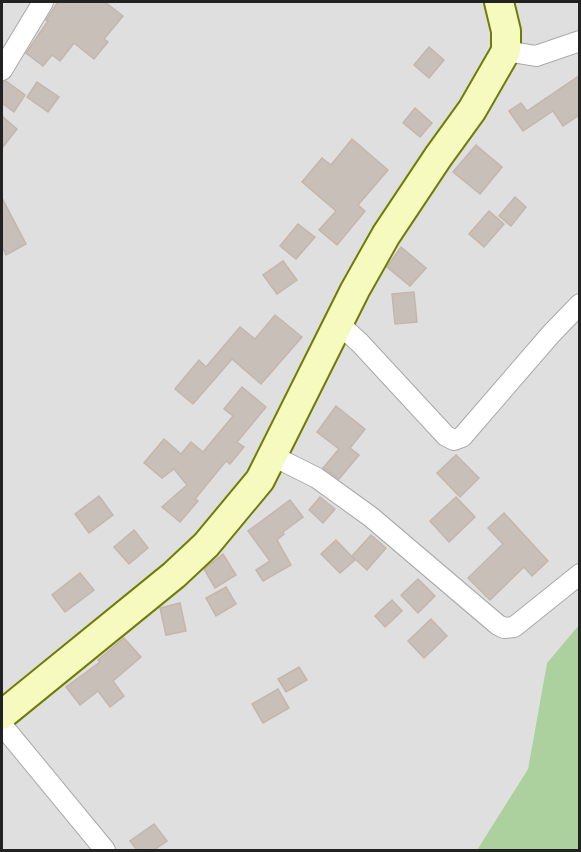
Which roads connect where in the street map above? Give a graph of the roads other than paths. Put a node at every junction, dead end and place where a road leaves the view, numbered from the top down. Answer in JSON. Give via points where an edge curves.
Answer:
{"nodes":[{"id":1,"x":43,"y":2,"type":"edge"},
{"id":2,"x":499,"y":2,"type":"edge"},
{"id":3,"x":579,"y":41,"type":"edge"},
{"id":4,"x":506,"y":51,"type":"junction"},
{"id":5,"x":2,"y":70,"type":"edge"},
{"id":6,"x":579,"y":304,"type":"edge"},
{"id":7,"x":338,"y":323,"type":"junction"},
{"id":8,"x":273,"y":456,"type":"junction"},
{"id":9,"x":579,"y":574,"type":"edge"},
{"id":10,"x":2,"y":715,"type":"edge"},
{"id":11,"x":2,"y":725,"type":"edge"},
{"id":12,"x":105,"y":850,"type":"edge"}],
"edges":[{"from":1,"to":5,"type":"street"},
{"from":2,"to":4,"type":"street"},
{"from":3,"to":4,"type":"street","via":[[536,56]]},
{"from":4,"to":7,"type":"street","via":[[472,110],[386,235]]},
{"from":6,"to":7,"type":"street","via":[[462,437],[454,440]]},
{"from":7,"to":8,"type":"street"},
{"from":8,"to":9,"type":"street","via":[[317,478],[371,517],[504,628],[513,627]]},
{"from":8,"to":10,"type":"street","via":[[260,480],[206,545]]},
{"from":11,"to":12,"type":"street"}]}
